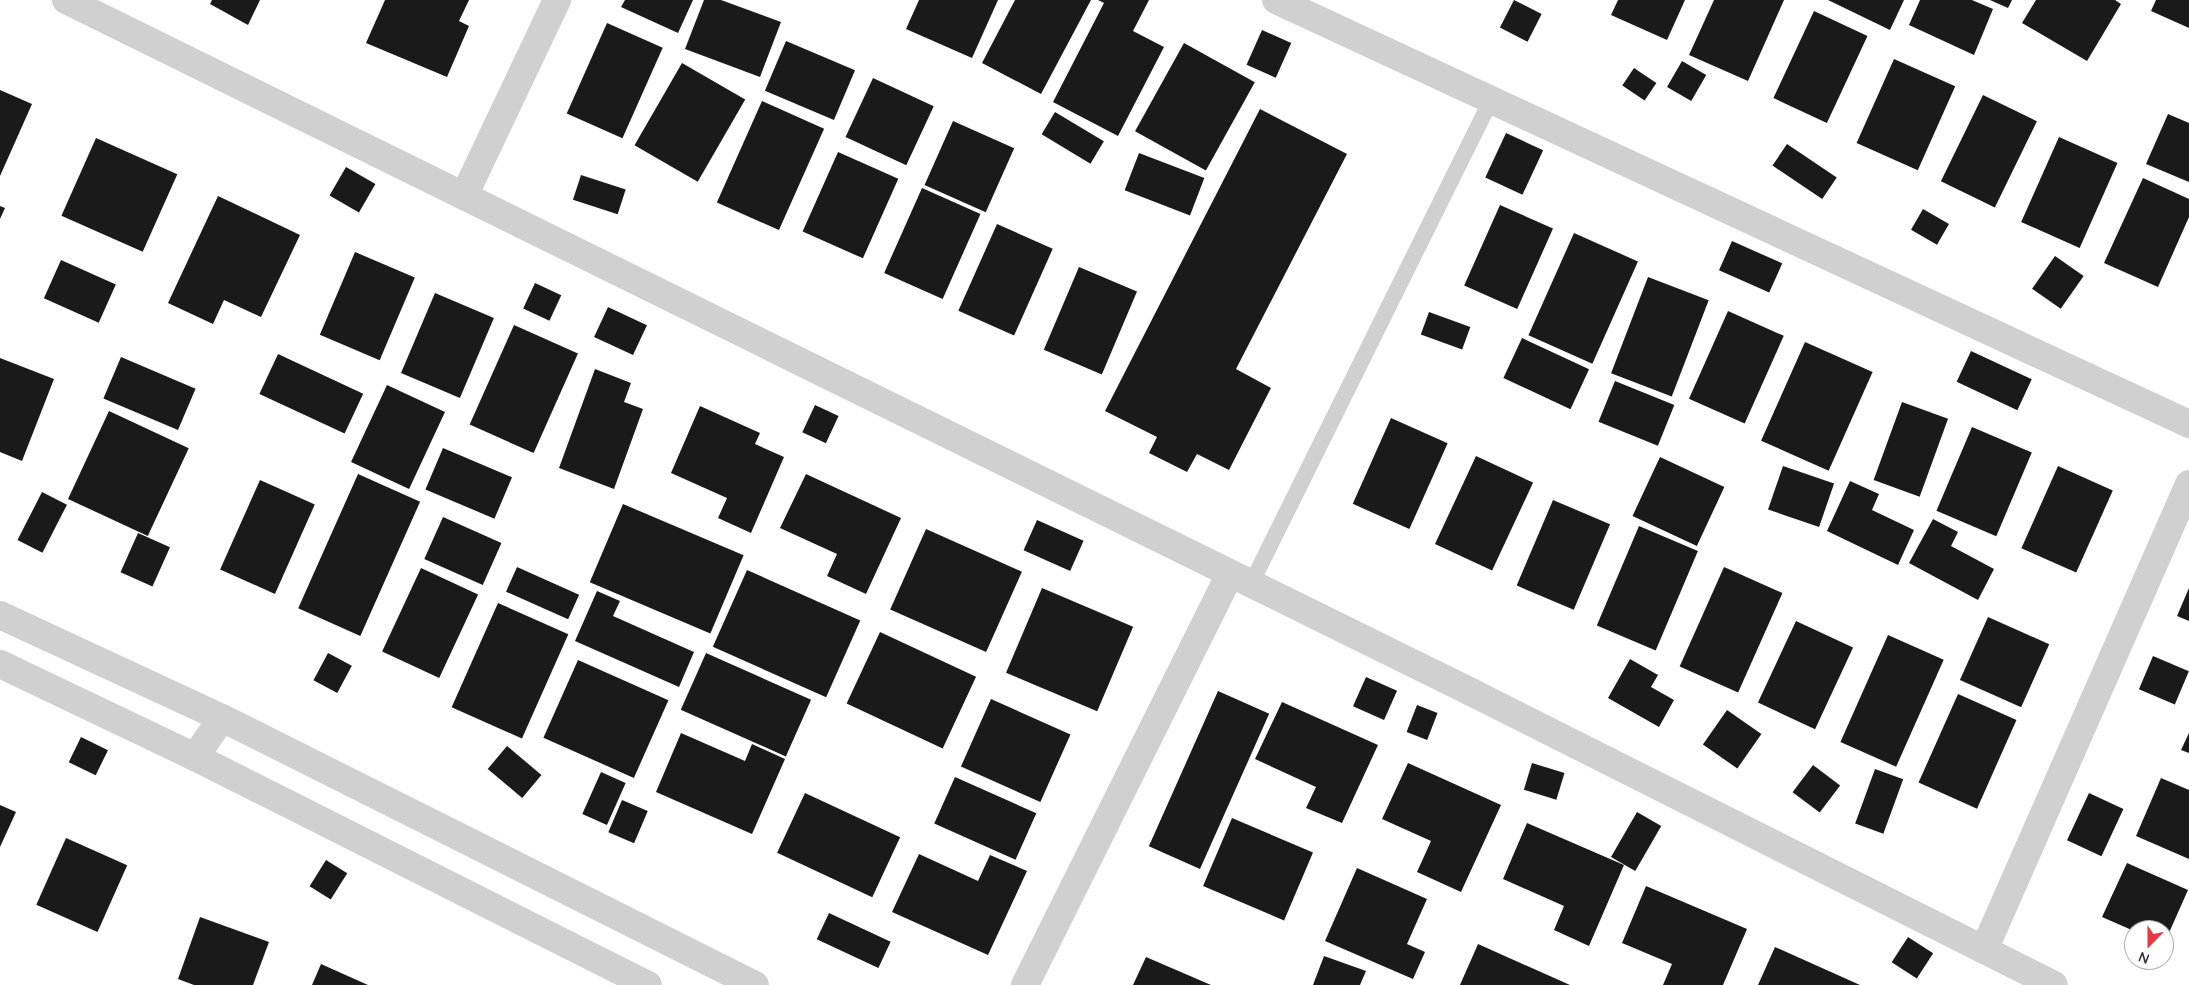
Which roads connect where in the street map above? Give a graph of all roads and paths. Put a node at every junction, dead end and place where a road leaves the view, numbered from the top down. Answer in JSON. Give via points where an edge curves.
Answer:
{"nodes":[{"id":1,"x":66,"y":0,"type":"edge"},
{"id":2,"x":558,"y":0,"type":"edge"},
{"id":3,"x":1276,"y":0,"type":"edge"},
{"id":4,"x":1491,"y":100,"type":"junction"},
{"id":5,"x":464,"y":196,"type":"junction"},
{"id":6,"x":2189,"y":424,"type":"edge"},
{"id":7,"x":2189,"y":484,"type":"edge"},
{"id":8,"x":1241,"y":579,"type":"junction"},
{"id":9,"x":0,"y":616,"type":"edge"},
{"id":10,"x":0,"y":664,"type":"edge"},
{"id":11,"x":222,"y":718,"type":"junction"},
{"id":12,"x":195,"y":757,"type":"junction"},
{"id":13,"x":1984,"y":950,"type":"junction"},
{"id":14,"x":648,"y":985,"type":"edge"},
{"id":15,"x":755,"y":985,"type":"edge"},
{"id":16,"x":1026,"y":985,"type":"edge"},
{"id":17,"x":2054,"y":985,"type":"edge"}],
"edges":[{"from":1,"to":5,"type":"street"},
{"from":2,"to":5,"type":"street"},
{"from":3,"to":4,"type":"street"},
{"from":4,"to":6,"type":"street"},
{"from":4,"to":8,"type":"lane"},
{"from":5,"to":8,"type":"street"},
{"from":7,"to":13,"type":"street"},
{"from":8,"to":13,"type":"street"},
{"from":8,"to":16,"type":"street"},
{"from":9,"to":11,"type":"street"},
{"from":10,"to":12,"type":"street"},
{"from":11,"to":12,"type":"street"},
{"from":11,"to":15,"type":"street"},
{"from":12,"to":14,"type":"street"},
{"from":13,"to":17,"type":"street"}]}
